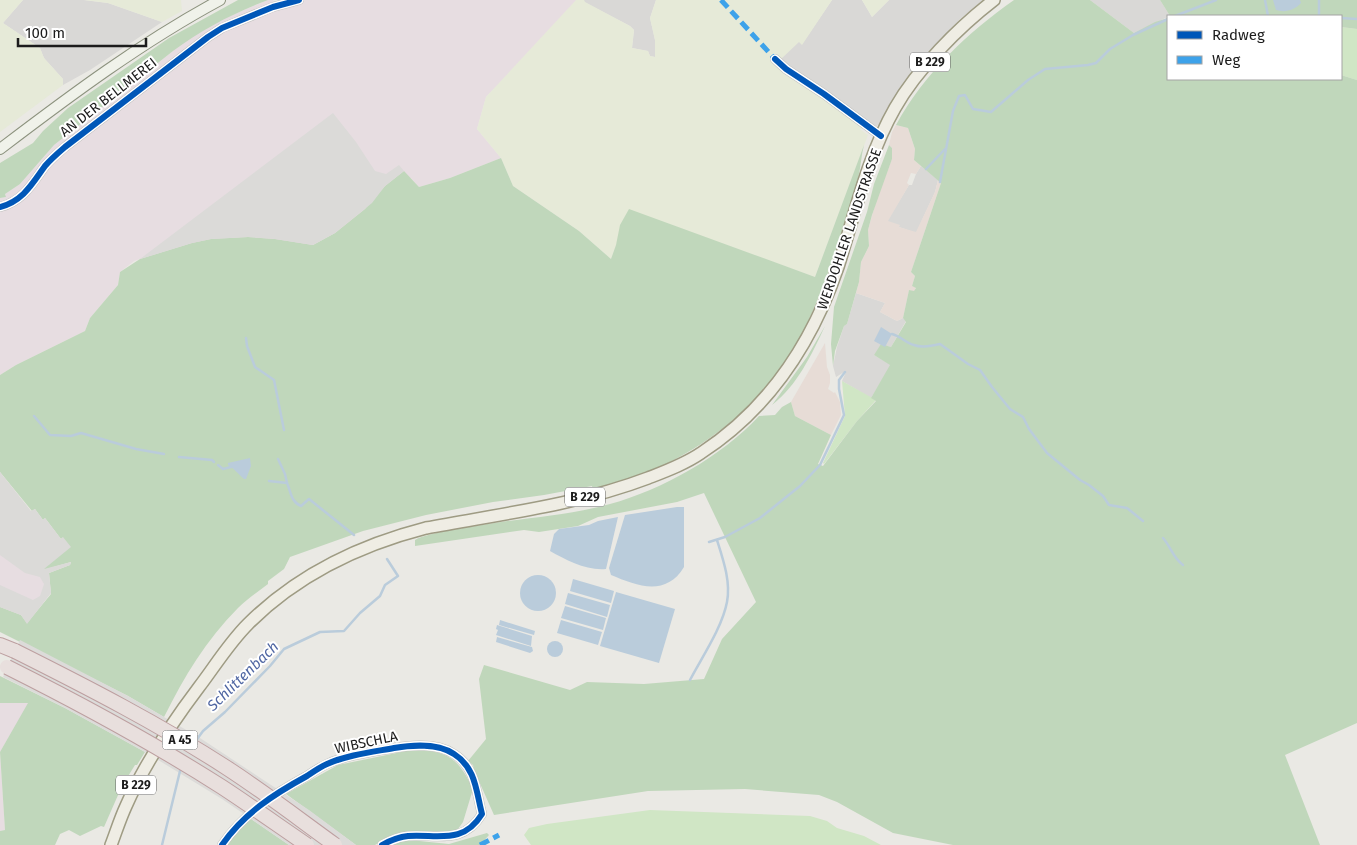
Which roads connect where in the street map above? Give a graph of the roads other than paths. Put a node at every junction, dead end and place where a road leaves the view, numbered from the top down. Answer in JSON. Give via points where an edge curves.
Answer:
{"nodes":[{"id":1,"x":220,"y":0,"type":"edge"},
{"id":2,"x":299,"y":0,"type":"edge"},
{"id":3,"x":994,"y":0,"type":"edge"},
{"id":4,"x":775,"y":59,"type":"dead end"},
{"id":5,"x":881,"y":136,"type":"junction"},
{"id":6,"x":0,"y":149,"type":"edge"},
{"id":7,"x":0,"y":207,"type":"edge"},
{"id":8,"x":0,"y":645,"type":"edge"},
{"id":9,"x":4,"y":666,"type":"edge"},
{"id":10,"x":111,"y":845,"type":"edge"},
{"id":11,"x":222,"y":845,"type":"edge"},
{"id":12,"x":307,"y":845,"type":"edge"},
{"id":13,"x":336,"y":845,"type":"edge"},
{"id":14,"x":382,"y":845,"type":"edge"}],
"edges":[{"from":1,"to":6,"type":"main road","via":[[188,17],[94,79]]},
{"from":2,"to":7,"type":"street","name":"AN DER BELLMEREI","via":[[222,28],[196,45],[64,146],[23,196]]},
{"from":3,"to":5,"type":"main road","name":"WERDOHLER LANDSTRASSE","number":"B 229","via":[[958,31],[912,82]]},
{"from":4,"to":5,"type":"street","name":"WERDOHLER LANDSTRASSE"},
{"from":5,"to":10,"type":"main road","name":"WERDOHLER LANDSTRASSE","number":"B 229","via":[[838,267],[812,330],[774,389],[741,422],[701,453],[620,489],[406,533],[346,556],[299,582],[249,624],[195,692],[148,763],[125,807]]},
{"from":8,"to":13,"type":"highway","number":"A 45","bridge":true,"via":[[150,721],[228,769]]},
{"from":9,"to":12,"type":"highway","number":"A 45","bridge":true,"via":[[72,699],[156,748],[223,788]]},
{"from":11,"to":14,"type":"street","name":"WIBSCHLA","via":[[232,830],[280,790],[326,764],[370,752],[416,746],[447,750],[461,760],[478,788],[482,814],[475,825],[451,838],[409,836]]}]}
